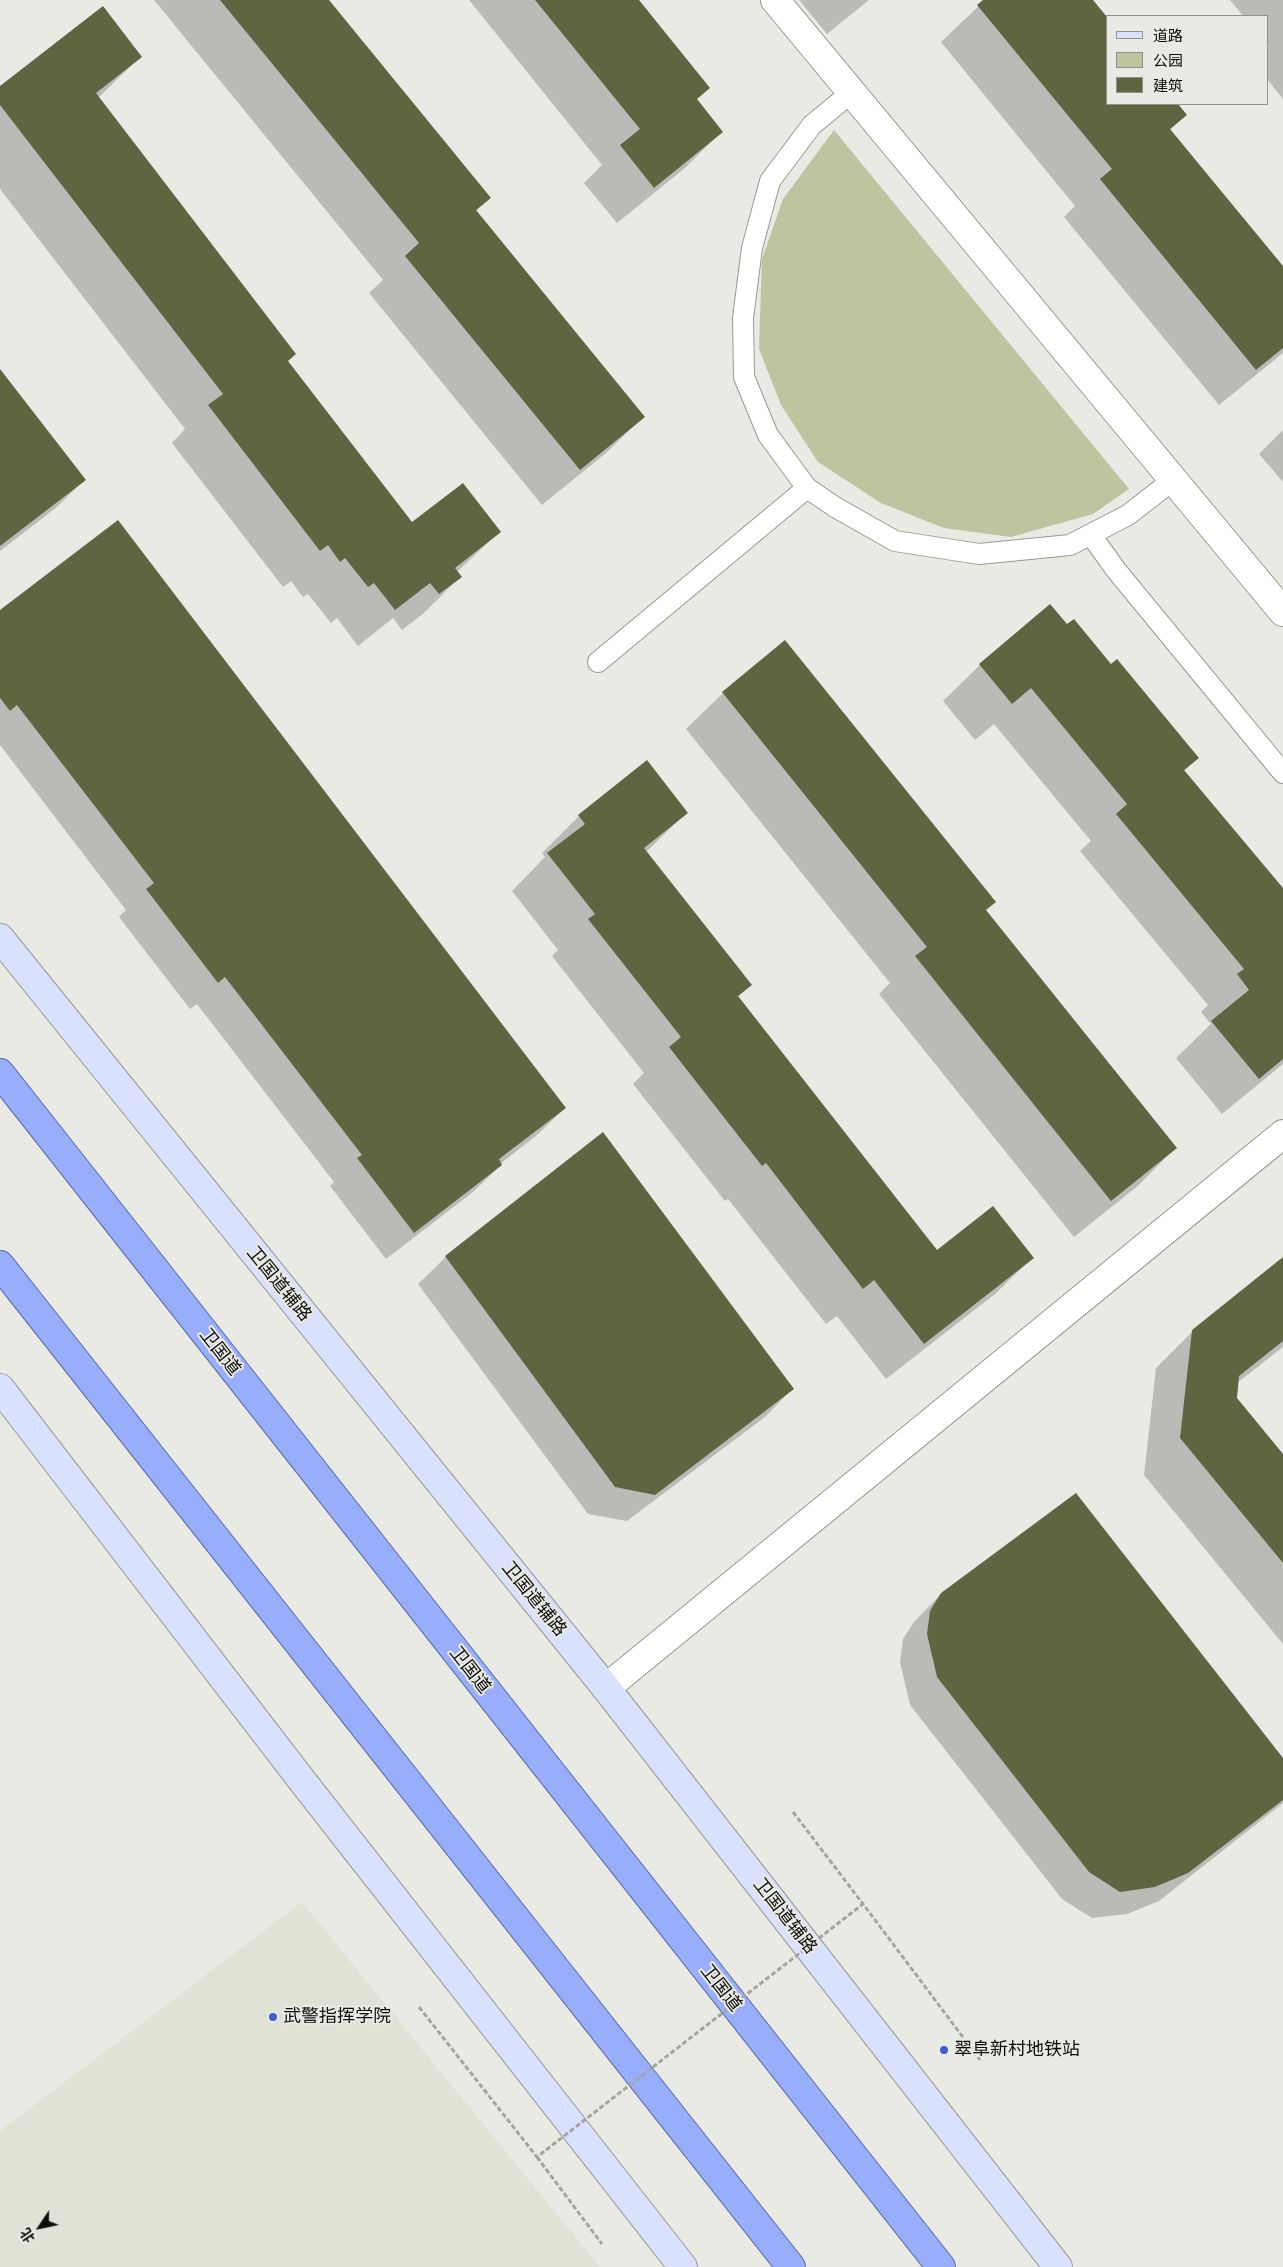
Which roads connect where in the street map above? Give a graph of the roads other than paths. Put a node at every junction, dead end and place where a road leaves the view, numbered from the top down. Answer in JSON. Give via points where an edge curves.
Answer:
{"nodes":[{"id":1,"x":775,"y":0,"type":"edge"},
{"id":2,"x":852,"y":92,"type":"junction"},
{"id":3,"x":1173,"y":480,"type":"junction"},
{"id":4,"x":807,"y":488,"type":"junction"},
{"id":5,"x":1091,"y":535,"type":"junction"},
{"id":6,"x":1283,"y":612,"type":"edge"},
{"id":7,"x":598,"y":662,"type":"dead end"},
{"id":8,"x":1283,"y":773,"type":"edge"},
{"id":9,"x":0,"y":938,"type":"edge"},
{"id":10,"x":0,"y":1073,"type":"edge"},
{"id":11,"x":1283,"y":1134,"type":"edge"},
{"id":12,"x":0,"y":1265,"type":"edge"},
{"id":13,"x":0,"y":1388,"type":"edge"},
{"id":14,"x":606,"y":1688,"type":"junction"},
{"id":15,"x":683,"y":2267,"type":"edge"},
{"id":16,"x":791,"y":2267,"type":"edge"},
{"id":17,"x":941,"y":2267,"type":"edge"},
{"id":18,"x":1058,"y":2267,"type":"edge"}],
"edges":[{"from":1,"to":2,"type":"street"},
{"from":2,"to":3,"type":"street"},
{"from":2,"to":4,"type":"lane","via":[[812,124],[770,181],[752,248],[743,318],[744,377],[768,435]]},
{"from":3,"to":5,"type":"lane","via":[[1128,515]]},
{"from":3,"to":6,"type":"street"},
{"from":4,"to":5,"type":"lane","via":[[895,541],[979,554],[1070,546]]},
{"from":4,"to":7,"type":"lane"},
{"from":5,"to":8,"type":"lane","via":[[1116,570]]},
{"from":9,"to":14,"type":"main road","name":"卫国道辅路"},
{"from":10,"to":17,"type":"highway","name":"卫国道"},
{"from":11,"to":14,"type":"street"},
{"from":12,"to":16,"type":"highway"},
{"from":13,"to":15,"type":"main road","via":[[313,1795]]},
{"from":14,"to":18,"type":"main road","name":"卫国道辅路"}]}
